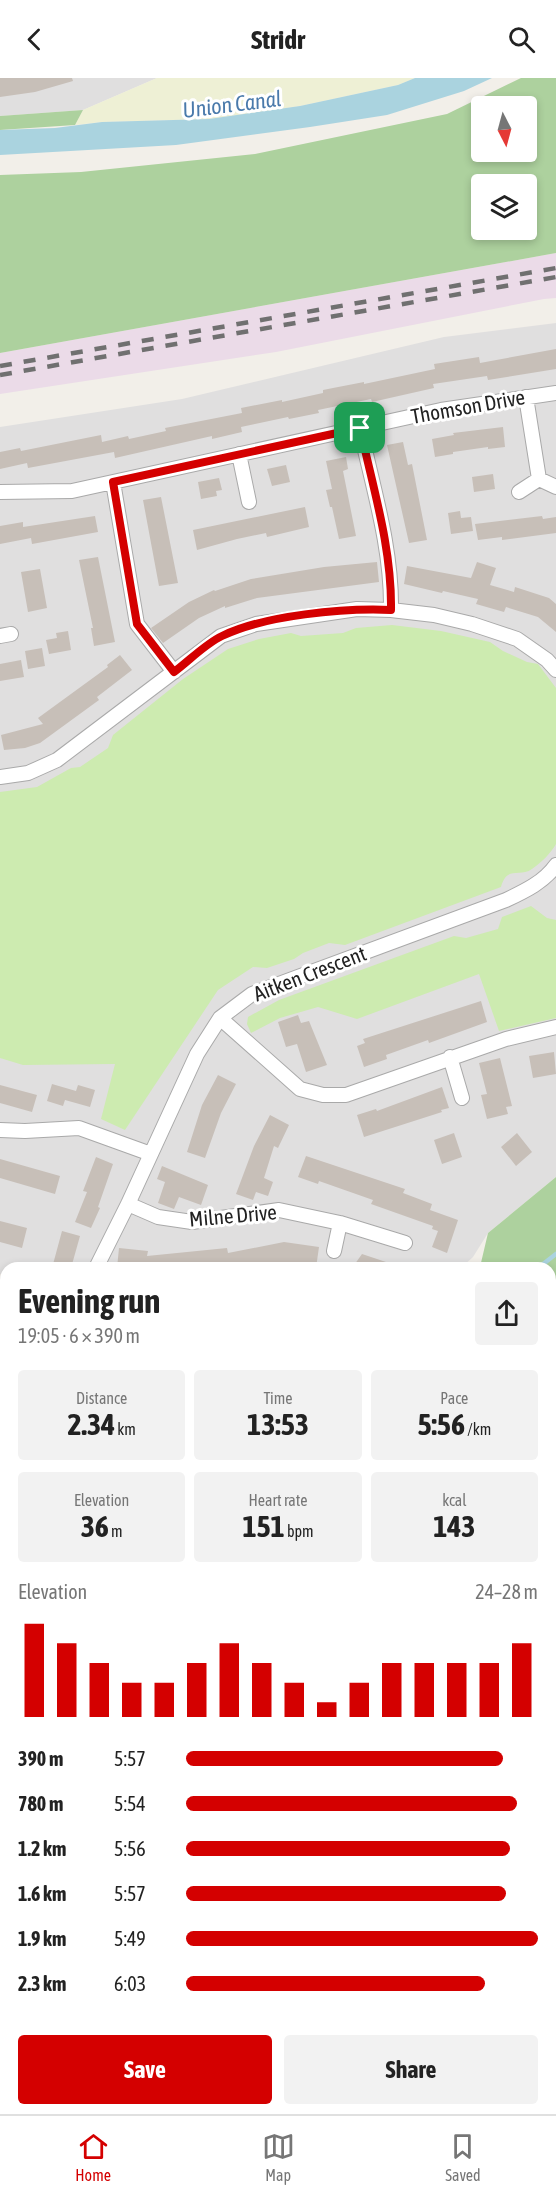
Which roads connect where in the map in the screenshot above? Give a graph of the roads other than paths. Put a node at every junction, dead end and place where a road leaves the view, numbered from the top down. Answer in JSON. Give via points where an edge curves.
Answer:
{"nodes":[{"id":1,"x":556,"y":393,"type":"edge"},
{"id":2,"x":526,"y":397,"type":"junction"},
{"id":3,"x":360,"y":428,"type":"junction"},
{"id":4,"x":239,"y":454,"type":"junction"},
{"id":5,"x":539,"y":479,"type":"junction"},
{"id":6,"x":113,"y":482,"type":"junction"},
{"id":7,"x":556,"y":487,"type":"edge"},
{"id":8,"x":0,"y":492,"type":"edge"},
{"id":9,"x":519,"y":492,"type":"dead end"},
{"id":10,"x":249,"y":502,"type":"dead end"},
{"id":11,"x":391,"y":610,"type":"junction"},
{"id":12,"x":553,"y":660,"type":"edge"},
{"id":13,"x":174,"y":672,"type":"junction"},
{"id":14,"x":0,"y":777,"type":"edge"},
{"id":15,"x":556,"y":865,"type":"edge"},
{"id":16,"x":220,"y":1018,"type":"junction"},
{"id":17,"x":556,"y":1027,"type":"edge"},
{"id":18,"x":450,"y":1057,"type":"junction"},
{"id":19,"x":462,"y":1098,"type":"dead end"},
{"id":20,"x":0,"y":1130,"type":"edge"},
{"id":21,"x":151,"y":1154,"type":"junction"},
{"id":22,"x":128,"y":1204,"type":"junction"},
{"id":23,"x":340,"y":1222,"type":"junction"},
{"id":24,"x":405,"y":1243,"type":"dead end"},
{"id":25,"x":334,"y":1251,"type":"dead end"},
{"id":26,"x":99,"y":1262,"type":"edge"}],
"edges":[{"from":1,"to":2,"type":"street","name":"Thomson Drive"},
{"from":2,"to":3,"type":"street","name":"Thomson Drive"},
{"from":2,"to":5,"type":"street"},
{"from":3,"to":4,"type":"street","name":"Thomson Drive"},
{"from":3,"to":11,"type":"street","via":[[392,578]]},
{"from":4,"to":6,"type":"street","name":"Thomson Drive"},
{"from":4,"to":10,"type":"street"},
{"from":5,"to":7,"type":"street"},
{"from":5,"to":9,"type":"street"},
{"from":6,"to":8,"type":"street","name":"Thomson Drive","via":[[72,491]]},
{"from":6,"to":13,"type":"street","via":[[137,624]]},
{"from":11,"to":12,"type":"street","via":[[472,624],[517,639]]},
{"from":11,"to":13,"type":"street","via":[[357,609],[256,624],[221,636]]},
{"from":13,"to":14,"type":"street","via":[[57,760],[28,773]]},
{"from":15,"to":16,"type":"street","name":"Aitken Crescent","via":[[530,888],[506,900],[252,994]]},
{"from":16,"to":18,"type":"street","via":[[300,1089],[323,1095],[346,1095]]},
{"from":16,"to":21,"type":"street","name":"Aitken Crescent","via":[[197,1054]]},
{"from":17,"to":18,"type":"street"},
{"from":18,"to":19,"type":"street"},
{"from":20,"to":21,"type":"street","via":[[80,1128]]},
{"from":21,"to":22,"type":"street","name":"Aitken Crescent"},
{"from":22,"to":23,"type":"street","name":"Milne Drive","via":[[158,1217],[192,1222],[279,1210]]},
{"from":22,"to":26,"type":"street","name":"Aitken Crescent"},
{"from":23,"to":24,"type":"street","name":"Milne Drive"},
{"from":23,"to":25,"type":"street"}]}
